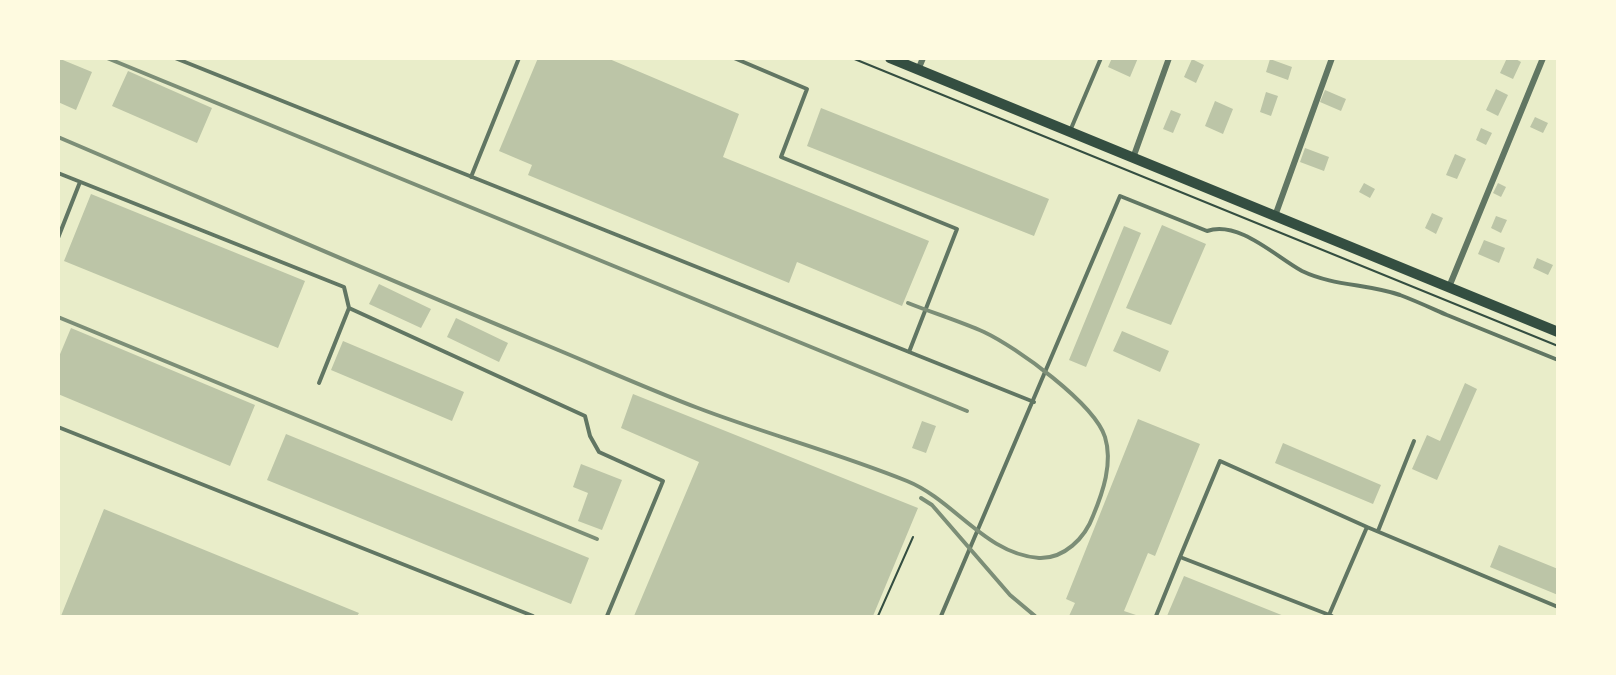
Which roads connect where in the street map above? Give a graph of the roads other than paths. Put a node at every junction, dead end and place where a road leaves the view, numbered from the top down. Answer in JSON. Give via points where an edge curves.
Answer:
{"nodes":[{"id":1,"x":175,"y":58,"type":"edge"},
{"id":2,"x":519,"y":58,"type":"edge"},
{"id":3,"x":734,"y":58,"type":"edge"},
{"id":4,"x":890,"y":58,"type":"edge"},
{"id":5,"x":923,"y":58,"type":"edge"},
{"id":6,"x":1101,"y":58,"type":"edge"},
{"id":7,"x":1169,"y":58,"type":"edge"},
{"id":8,"x":1332,"y":58,"type":"edge"},
{"id":9,"x":1543,"y":58,"type":"edge"},
{"id":10,"x":918,"y":70,"type":"junction"},
{"id":11,"x":1070,"y":132,"type":"junction"},
{"id":12,"x":1132,"y":158,"type":"junction"},
{"id":13,"x":58,"y":173,"type":"edge"},
{"id":14,"x":471,"y":177,"type":"junction"},
{"id":15,"x":80,"y":182,"type":"junction"},
{"id":16,"x":1275,"y":216,"type":"junction"},
{"id":17,"x":58,"y":238,"type":"edge"},
{"id":18,"x":1449,"y":287,"type":"junction"},
{"id":19,"x":349,"y":308,"type":"junction"},
{"id":20,"x":1557,"y":332,"type":"edge"},
{"id":21,"x":909,"y":352,"type":"junction"},
{"id":22,"x":1557,"y":360,"type":"edge"},
{"id":23,"x":319,"y":383,"type":"dead end"},
{"id":24,"x":1034,"y":402,"type":"junction"},
{"id":25,"x":58,"y":427,"type":"edge"},
{"id":26,"x":1414,"y":441,"type":"dead end"},
{"id":27,"x":1367,"y":526,"type":"junction"},
{"id":28,"x":1378,"y":531,"type":"junction"},
{"id":29,"x":1180,"y":557,"type":"junction"},
{"id":30,"x":1557,"y":607,"type":"edge"},
{"id":31,"x":533,"y":616,"type":"edge"},
{"id":32,"x":607,"y":616,"type":"edge"},
{"id":33,"x":941,"y":616,"type":"edge"},
{"id":34,"x":1156,"y":616,"type":"edge"},
{"id":35,"x":1330,"y":616,"type":"edge"}],
"edges":[{"from":1,"to":14,"type":"lane"},
{"from":2,"to":14,"type":"lane"},
{"from":3,"to":21,"type":"lane","via":[[807,89],[781,157],[957,230]]},
{"from":4,"to":10,"type":"main road"},
{"from":5,"to":10,"type":"street"},
{"from":6,"to":11,"type":"lane"},
{"from":7,"to":12,"type":"street"},
{"from":8,"to":16,"type":"street"},
{"from":9,"to":18,"type":"street"},
{"from":10,"to":11,"type":"main road"},
{"from":11,"to":12,"type":"main road"},
{"from":12,"to":16,"type":"main road"},
{"from":13,"to":15,"type":"lane"},
{"from":14,"to":21,"type":"lane"},
{"from":15,"to":17,"type":"lane"},
{"from":15,"to":19,"type":"lane","via":[[344,287]]},
{"from":16,"to":18,"type":"main road"},
{"from":18,"to":20,"type":"main road"},
{"from":19,"to":23,"type":"lane"},
{"from":19,"to":32,"type":"lane","via":[[585,416],[598,452],[663,481]]},
{"from":21,"to":24,"type":"lane"},
{"from":22,"to":24,"type":"lane","via":[[1399,295],[1314,276],[1253,239],[1215,229],[1208,231],[1120,196]]},
{"from":24,"to":33,"type":"lane"},
{"from":25,"to":31,"type":"lane"},
{"from":26,"to":28,"type":"lane"},
{"from":27,"to":28,"type":"lane"},
{"from":27,"to":29,"type":"lane","via":[[1220,461]]},
{"from":27,"to":35,"type":"lane"},
{"from":28,"to":30,"type":"lane"},
{"from":29,"to":34,"type":"lane"},
{"from":29,"to":35,"type":"lane"}]}
